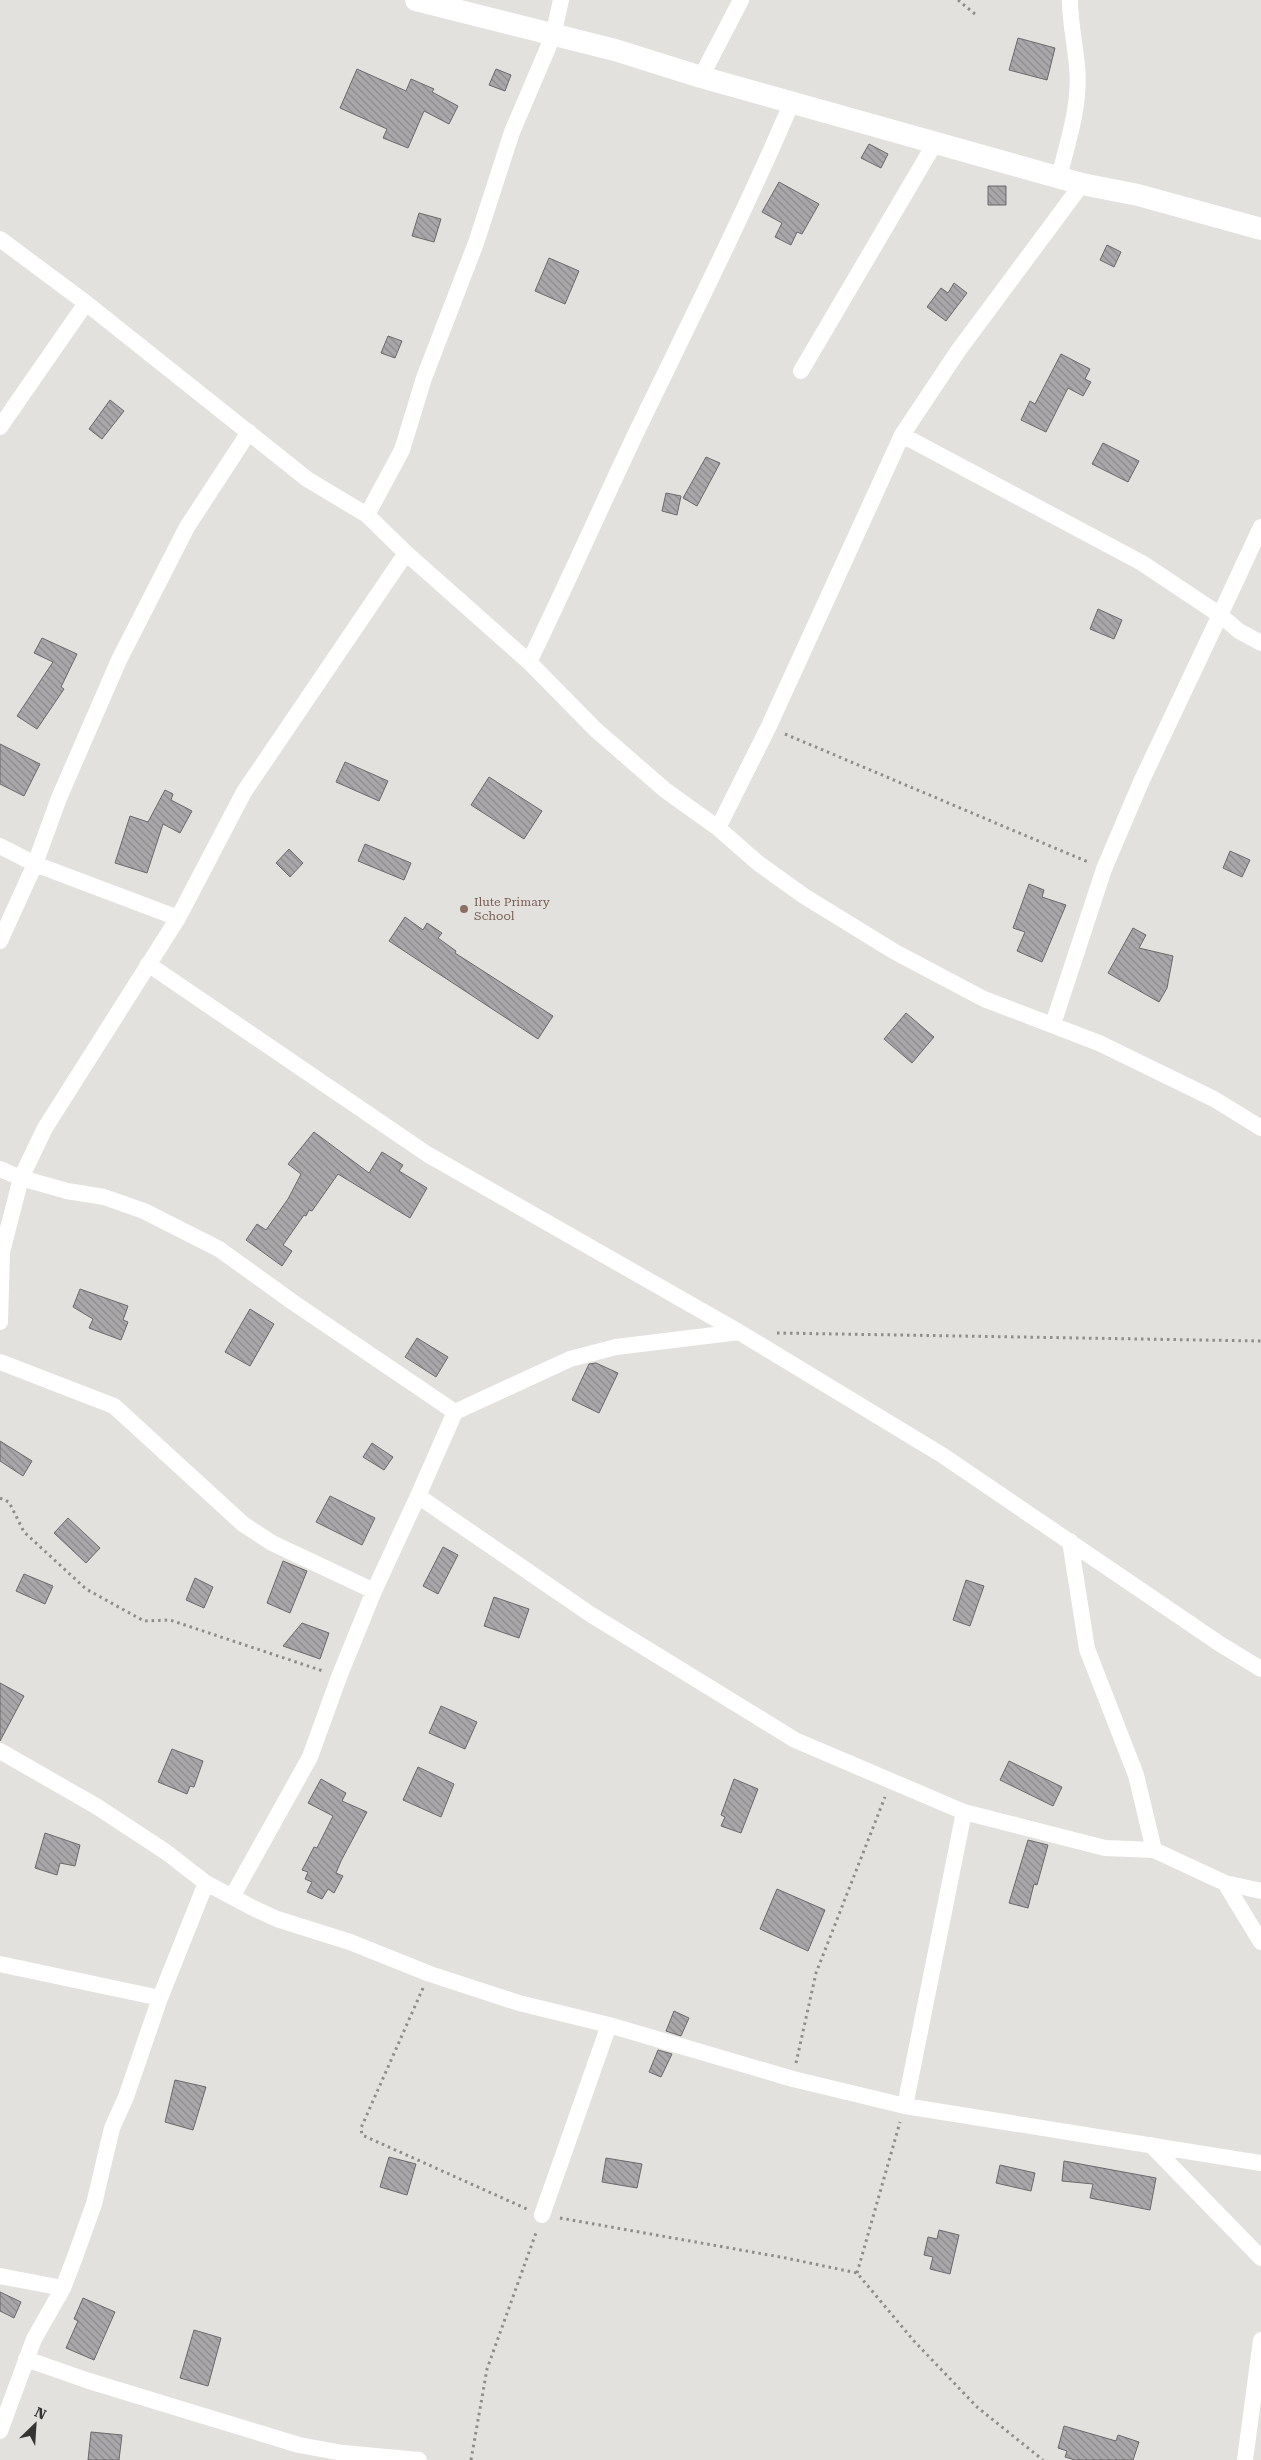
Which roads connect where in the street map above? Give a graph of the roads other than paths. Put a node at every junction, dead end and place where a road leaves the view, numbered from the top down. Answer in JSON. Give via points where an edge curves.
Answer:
{"nodes":[{"id":1,"x":416,"y":0,"type":"edge"},
{"id":2,"x":561,"y":0,"type":"edge"},
{"id":3,"x":741,"y":0,"type":"edge"},
{"id":4,"x":1070,"y":0,"type":"edge"},
{"id":5,"x":553,"y":36,"type":"junction"},
{"id":6,"x":700,"y":77,"type":"junction"},
{"id":7,"x":792,"y":102,"type":"junction"},
{"id":8,"x":935,"y":143,"type":"junction"},
{"id":9,"x":1059,"y":177,"type":"junction"},
{"id":10,"x":1082,"y":184,"type":"junction"},
{"id":11,"x":1261,"y":229,"type":"edge"},
{"id":12,"x":0,"y":239,"type":"edge"},
{"id":13,"x":86,"y":303,"type":"junction"},
{"id":14,"x":801,"y":371,"type":"dead end"},
{"id":15,"x":3,"y":417,"type":"edge"},
{"id":16,"x":249,"y":432,"type":"junction"},
{"id":17,"x":902,"y":435,"type":"junction"},
{"id":18,"x":367,"y":515,"type":"junction"},
{"id":19,"x":1261,"y":527,"type":"edge"},
{"id":20,"x":406,"y":553,"type":"junction"},
{"id":21,"x":1220,"y":616,"type":"junction"},
{"id":22,"x":1261,"y":643,"type":"edge"},
{"id":23,"x":529,"y":662,"type":"junction"},
{"id":24,"x":718,"y":828,"type":"junction"},
{"id":25,"x":0,"y":846,"type":"edge"},
{"id":26,"x":35,"y":864,"type":"junction"},
{"id":27,"x":178,"y":918,"type":"junction"},
{"id":28,"x":0,"y":940,"type":"edge"},
{"id":29,"x":148,"y":964,"type":"junction"},
{"id":30,"x":1053,"y":1024,"type":"junction"},
{"id":31,"x":1261,"y":1128,"type":"edge"},
{"id":32,"x":0,"y":1169,"type":"edge"},
{"id":33,"x":21,"y":1178,"type":"junction"},
{"id":34,"x":0,"y":1322,"type":"edge"},
{"id":35,"x":739,"y":1332,"type":"junction"},
{"id":36,"x":0,"y":1362,"type":"edge"},
{"id":37,"x":455,"y":1412,"type":"junction"},
{"id":38,"x":418,"y":1496,"type":"junction"},
{"id":39,"x":1070,"y":1541,"type":"junction"},
{"id":40,"x":374,"y":1591,"type":"junction"},
{"id":41,"x":1259,"y":1665,"type":"edge"},
{"id":42,"x":0,"y":1751,"type":"edge"},
{"id":43,"x":964,"y":1812,"type":"junction"},
{"id":44,"x":1154,"y":1850,"type":"junction"},
{"id":45,"x":206,"y":1883,"type":"junction"},
{"id":46,"x":1224,"y":1883,"type":"junction"},
{"id":47,"x":1261,"y":1891,"type":"edge"},
{"id":48,"x":232,"y":1897,"type":"junction"},
{"id":49,"x":1261,"y":1942,"type":"edge"},
{"id":50,"x":0,"y":1964,"type":"edge"},
{"id":51,"x":160,"y":1998,"type":"junction"},
{"id":52,"x":609,"y":2025,"type":"junction"},
{"id":53,"x":905,"y":2106,"type":"junction"},
{"id":54,"x":1151,"y":2145,"type":"junction"},
{"id":55,"x":1261,"y":2163,"type":"edge"},
{"id":56,"x":542,"y":2215,"type":"road end"},
{"id":57,"x":1261,"y":2258,"type":"edge"},
{"id":58,"x":0,"y":2276,"type":"edge"},
{"id":59,"x":63,"y":2288,"type":"junction"},
{"id":60,"x":1261,"y":2340,"type":"edge"},
{"id":61,"x":26,"y":2359,"type":"junction"},
{"id":62,"x":0,"y":2431,"type":"edge"},
{"id":63,"x":419,"y":2460,"type":"edge"},
{"id":64,"x":1244,"y":2460,"type":"edge"}],
"edges":[{"from":1,"to":5,"type":"street"},
{"from":2,"to":5,"type":"street"},
{"from":3,"to":6,"type":"street"},
{"from":4,"to":9,"type":"street","via":[[1071,31],[1078,67],[1076,108]]},
{"from":5,"to":6,"type":"street","via":[[615,50]]},
{"from":5,"to":18,"type":"street","via":[[512,132],[476,243],[424,378],[402,450]]},
{"from":6,"to":7,"type":"street"},
{"from":7,"to":8,"type":"street"},
{"from":7,"to":23,"type":"street","via":[[705,294]]},
{"from":8,"to":9,"type":"street"},
{"from":8,"to":14,"type":"street"},
{"from":9,"to":10,"type":"street"},
{"from":10,"to":11,"type":"street"},
{"from":10,"to":17,"type":"street","via":[[958,351]]},
{"from":12,"to":13,"type":"street"},
{"from":13,"to":15,"type":"street"},
{"from":13,"to":16,"type":"street"},
{"from":16,"to":18,"type":"street","via":[[308,479]]},
{"from":16,"to":26,"type":"street","via":[[187,527],[119,660],[59,798]]},
{"from":17,"to":21,"type":"street","via":[[1142,563]]},
{"from":17,"to":24,"type":"street","via":[[769,726]]},
{"from":18,"to":20,"type":"street"},
{"from":19,"to":21,"type":"street"},
{"from":20,"to":23,"type":"street"},
{"from":20,"to":27,"type":"street","via":[[244,792]]},
{"from":21,"to":22,"type":"street"},
{"from":21,"to":30,"type":"street","via":[[1141,782],[1104,869]]},
{"from":23,"to":24,"type":"street","via":[[596,730],[665,790]]},
{"from":24,"to":30,"type":"street","via":[[804,896],[895,952],[984,999]]},
{"from":25,"to":26,"type":"street"},
{"from":26,"to":27,"type":"street"},
{"from":26,"to":28,"type":"street"},
{"from":27,"to":29,"type":"street"},
{"from":29,"to":33,"type":"street","via":[[45,1128]]},
{"from":29,"to":35,"type":"street","via":[[427,1154]]},
{"from":30,"to":31,"type":"street","via":[[1214,1099]]},
{"from":32,"to":33,"type":"street"},
{"from":33,"to":34,"type":"street","via":[[2,1252]]},
{"from":33,"to":37,"type":"street","via":[[104,1197],[144,1211],[219,1249]]},
{"from":35,"to":37,"type":"street","via":[[616,1347],[570,1359]]},
{"from":35,"to":39,"type":"street","via":[[942,1455]]},
{"from":36,"to":40,"type":"street","via":[[114,1406],[243,1524],[272,1543]]},
{"from":37,"to":38,"type":"street"},
{"from":38,"to":40,"type":"street"},
{"from":38,"to":43,"type":"street","via":[[590,1614],[796,1740]]},
{"from":39,"to":41,"type":"street"},
{"from":39,"to":44,"type":"street","via":[[1088,1649],[1136,1775]]},
{"from":40,"to":48,"type":"street","via":[[310,1757]]},
{"from":42,"to":45,"type":"street","via":[[96,1806]]},
{"from":43,"to":44,"type":"street","via":[[1105,1848]]},
{"from":43,"to":53,"type":"street"},
{"from":44,"to":46,"type":"street"},
{"from":45,"to":48,"type":"street"},
{"from":45,"to":51,"type":"street"},
{"from":46,"to":47,"type":"street"},
{"from":46,"to":49,"type":"street"},
{"from":48,"to":52,"type":"street","via":[[277,1920],[350,1942],[430,1974],[519,2003]]},
{"from":50,"to":51,"type":"street"},
{"from":51,"to":59,"type":"street","via":[[133,2079],[112,2128],[94,2204]]},
{"from":52,"to":53,"type":"street","via":[[793,2078]]},
{"from":52,"to":56,"type":"street"},
{"from":53,"to":54,"type":"street"},
{"from":54,"to":55,"type":"street"},
{"from":54,"to":57,"type":"street"},
{"from":58,"to":59,"type":"street"},
{"from":59,"to":61,"type":"street","via":[[47,2313]]},
{"from":60,"to":64,"type":"street"},
{"from":61,"to":62,"type":"street"},
{"from":61,"to":63,"type":"street","via":[[299,2445]]}]}
